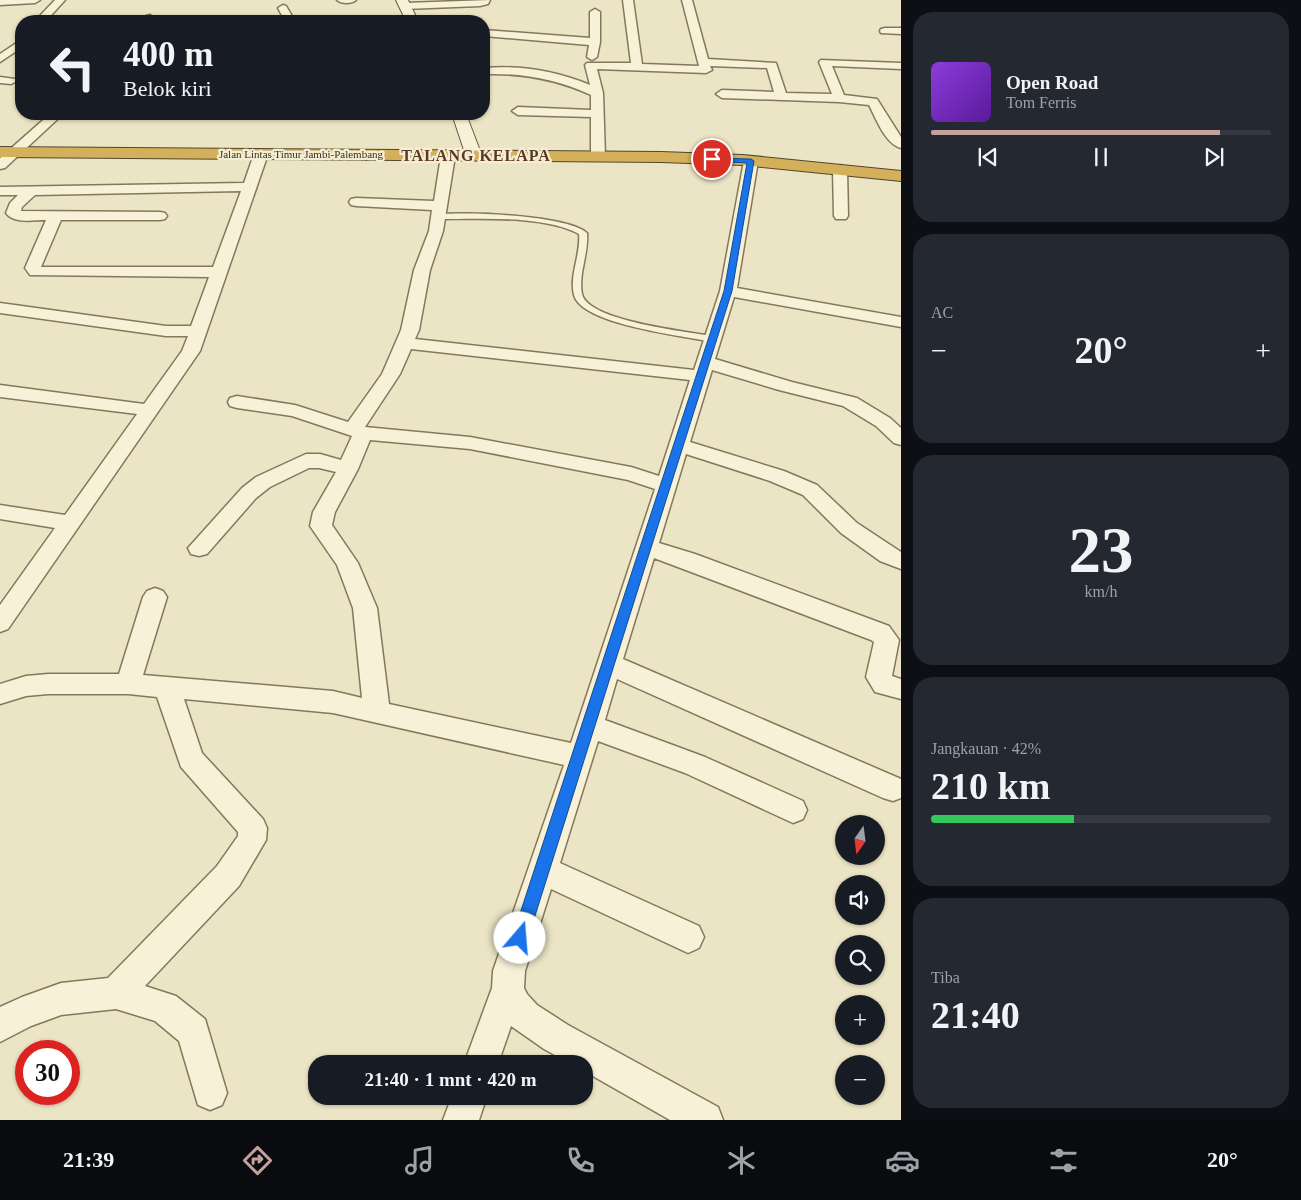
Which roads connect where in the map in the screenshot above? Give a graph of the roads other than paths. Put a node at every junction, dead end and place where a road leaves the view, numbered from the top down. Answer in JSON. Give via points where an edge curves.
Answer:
{"nodes":[{"id":1,"x":35,"y":0,"type":"edge"},
{"id":2,"x":60,"y":0,"type":"edge"},
{"id":3,"x":342,"y":0,"type":"edge"},
{"id":4,"x":351,"y":0,"type":"edge"},
{"id":5,"x":485,"y":0,"type":"edge"},
{"id":6,"x":628,"y":0,"type":"edge"},
{"id":7,"x":687,"y":0,"type":"edge"},
{"id":8,"x":0,"y":2,"type":"edge"},
{"id":9,"x":404,"y":3,"type":"edge"},
{"id":10,"x":283,"y":8,"type":"dead end"},
{"id":11,"x":595,"y":12,"type":"dead end"},
{"id":12,"x":48,"y":15,"type":"edge"},
{"id":13,"x":287,"y":15,"type":"edge"},
{"id":14,"x":409,"y":15,"type":"edge"},
{"id":15,"x":885,"y":30,"type":"dead end"},
{"id":16,"x":901,"y":31,"type":"edge"},
{"id":17,"x":490,"y":34,"type":"edge"},
{"id":18,"x":521,"y":36,"type":"junction"},
{"id":19,"x":595,"y":42,"type":"junction"},
{"id":20,"x":517,"y":48,"type":"dead end"},
{"id":21,"x":15,"y":50,"type":"edge"},
{"id":22,"x":0,"y":59,"type":"edge"},
{"id":23,"x":704,"y":62,"type":"junction"},
{"id":24,"x":591,"y":65,"type":"junction"},
{"id":25,"x":516,"y":66,"type":"junction"},
{"id":26,"x":901,"y":66,"type":"edge"},
{"id":27,"x":637,"y":67,"type":"junction"},
{"id":28,"x":490,"y":70,"type":"edge"},
{"id":29,"x":515,"y":83,"type":"dead end"},
{"id":30,"x":597,"y":93,"type":"junction"},
{"id":31,"x":722,"y":94,"type":"dead end"},
{"id":32,"x":781,"y":96,"type":"junction"},
{"id":33,"x":839,"y":98,"type":"junction"},
{"id":34,"x":518,"y":111,"type":"dead end"},
{"id":35,"x":597,"y":114,"type":"junction"},
{"id":36,"x":49,"y":120,"type":"edge"},
{"id":37,"x":461,"y":120,"type":"edge"},
{"id":38,"x":901,"y":144,"type":"edge"},
{"id":39,"x":8,"y":152,"type":"edge"},
{"id":40,"x":261,"y":154,"type":"junction"},
{"id":41,"x":448,"y":156,"type":"junction"},
{"id":42,"x":474,"y":156,"type":"junction"},
{"id":43,"x":598,"y":156,"type":"junction"},
{"id":44,"x":751,"y":161,"type":"junction"},
{"id":45,"x":0,"y":165,"type":"edge"},
{"id":46,"x":840,"y":169,"type":"junction"},
{"id":47,"x":901,"y":176,"type":"edge"},
{"id":48,"x":249,"y":187,"type":"junction"},
{"id":49,"x":0,"y":191,"type":"edge"},
{"id":50,"x":30,"y":191,"type":"junction"},
{"id":51,"x":356,"y":202,"type":"dead end"},
{"id":52,"x":439,"y":211,"type":"junction"},
{"id":53,"x":160,"y":216,"type":"dead end"},
{"id":54,"x":841,"y":216,"type":"dead end"},
{"id":55,"x":55,"y":217,"type":"junction"},
{"id":56,"x":219,"y":272,"type":"junction"},
{"id":57,"x":728,"y":291,"type":"junction"},
{"id":58,"x":0,"y":308,"type":"edge"},
{"id":59,"x":901,"y":322,"type":"edge"},
{"id":60,"x":197,"y":331,"type":"junction"},
{"id":61,"x":713,"y":339,"type":"junction"},
{"id":62,"x":405,"y":343,"type":"junction"},
{"id":63,"x":704,"y":369,"type":"junction"},
{"id":64,"x":0,"y":391,"type":"edge"},
{"id":65,"x":237,"y":402,"type":"dead end"},
{"id":66,"x":149,"y":410,"type":"junction"},
{"id":67,"x":358,"y":432,"type":"junction"},
{"id":68,"x":901,"y":439,"type":"edge"},
{"id":69,"x":679,"y":445,"type":"junction"},
{"id":70,"x":348,"y":469,"type":"junction"},
{"id":71,"x":666,"y":485,"type":"junction"},
{"id":72,"x":0,"y":512,"type":"edge"},
{"id":73,"x":71,"y":523,"type":"junction"},
{"id":74,"x":646,"y":547,"type":"junction"},
{"id":75,"x":199,"y":548,"type":"dead end"},
{"id":76,"x":901,"y":561,"type":"edge"},
{"id":77,"x":155,"y":598,"type":"dead end"},
{"id":78,"x":0,"y":623,"type":"edge"},
{"id":79,"x":609,"y":664,"type":"junction"},
{"id":80,"x":128,"y":684,"type":"junction"},
{"id":81,"x":167,"y":688,"type":"junction"},
{"id":82,"x":901,"y":689,"type":"edge"},
{"id":83,"x":0,"y":694,"type":"edge"},
{"id":84,"x":377,"y":713,"type":"junction"},
{"id":85,"x":589,"y":726,"type":"junction"},
{"id":86,"x":580,"y":757,"type":"junction"},
{"id":87,"x":893,"y":789,"type":"dead end"},
{"id":88,"x":793,"y":810,"type":"dead end"},
{"id":89,"x":542,"y":870,"type":"junction"},
{"id":90,"x":688,"y":937,"type":"dead end"},
{"id":91,"x":508,"y":988,"type":"junction"},
{"id":92,"x":116,"y":993,"type":"junction"},
{"id":93,"x":0,"y":1025,"type":"edge"},
{"id":94,"x":484,"y":1055,"type":"edge"},
{"id":95,"x":210,"y":1093,"type":"dead end"},
{"id":96,"x":467,"y":1105,"type":"edge"},
{"id":97,"x":461,"y":1120,"type":"edge"},
{"id":98,"x":705,"y":1120,"type":"edge"}],
"edges":[{"from":1,"to":8,"type":"street"},
{"from":2,"to":12,"type":"street"},
{"from":3,"to":4,"type":"street"},
{"from":5,"to":9,"type":"street","via":[[480,3]]},
{"from":6,"to":27,"type":"street"},
{"from":7,"to":23,"type":"street"},
{"from":9,"to":14,"type":"street"},
{"from":10,"to":13,"type":"street"},
{"from":11,"to":19,"type":"street"},
{"from":15,"to":16,"type":"street"},
{"from":17,"to":18,"type":"street"},
{"from":18,"to":19,"type":"street"},
{"from":18,"to":20,"type":"street"},
{"from":19,"to":24,"type":"street"},
{"from":21,"to":22,"type":"street"},
{"from":23,"to":27,"type":"street","via":[[706,70]]},
{"from":23,"to":32,"type":"street","via":[[772,65]]},
{"from":24,"to":27,"type":"street"},
{"from":24,"to":30,"type":"street"},
{"from":25,"to":28,"type":"street"},
{"from":25,"to":29,"type":"street"},
{"from":25,"to":30,"type":"street","via":[[557,77]]},
{"from":26,"to":33,"type":"street","via":[[825,62]]},
{"from":30,"to":35,"type":"street"},
{"from":31,"to":32,"type":"street"},
{"from":32,"to":33,"type":"street"},
{"from":33,"to":38,"type":"street","via":[[872,102]]},
{"from":34,"to":35,"type":"street"},
{"from":35,"to":43,"type":"street"},
{"from":36,"to":39,"type":"street"},
{"from":37,"to":42,"type":"street"},
{"from":39,"to":40,"type":"highway","name":"Jalan Lintas Timur Jambi-Palembang"},
{"from":39,"to":45,"type":"street"},
{"from":40,"to":41,"type":"highway","name":"Jalan Lintas Timur Jambi-Palembang"},
{"from":40,"to":48,"type":"street"},
{"from":41,"to":42,"type":"highway","name":"Jalan Lintas Timur Jambi-Palembang"},
{"from":41,"to":52,"type":"street"},
{"from":42,"to":43,"type":"highway","name":"Jalan Lintas Timur Jambi-Palembang"},
{"from":43,"to":44,"type":"highway","name":"Jalan Lintas Timur Jambi-Palembang"},
{"from":44,"to":46,"type":"highway","name":"Jalan Lintas Timur Jambi-Palembang"},
{"from":44,"to":57,"type":"street"},
{"from":46,"to":47,"type":"highway","name":"Jalan Lintas Timur Jambi-Palembang"},
{"from":46,"to":54,"type":"street"},
{"from":48,"to":50,"type":"street"},
{"from":48,"to":56,"type":"street"},
{"from":49,"to":50,"type":"street"},
{"from":50,"to":55,"type":"street","via":[[15,206],[13,213]]},
{"from":51,"to":52,"type":"street"},
{"from":52,"to":61,"type":"lane","via":[[573,226],[583,233],[584,239],[585,250],[576,286],[585,307],[608,317]]},
{"from":52,"to":62,"type":"street"},
{"from":53,"to":55,"type":"street"},
{"from":55,"to":56,"type":"street","via":[[33,268],[36,272]]},
{"from":56,"to":60,"type":"street"},
{"from":57,"to":59,"type":"street"},
{"from":57,"to":61,"type":"street"},
{"from":58,"to":60,"type":"street","via":[[166,330]]},
{"from":60,"to":66,"type":"street","via":[[190,351]]},
{"from":61,"to":63,"type":"street"},
{"from":62,"to":63,"type":"street"},
{"from":62,"to":67,"type":"street","via":[[383,387],[363,413]]},
{"from":63,"to":68,"type":"street","via":[[850,402],[883,422]]},
{"from":63,"to":69,"type":"street"},
{"from":64,"to":66,"type":"street"},
{"from":65,"to":67,"type":"street","via":[[295,411]]},
{"from":66,"to":73,"type":"street"},
{"from":67,"to":70,"type":"street"},
{"from":67,"to":71,"type":"street","via":[[470,443],[632,474]]},
{"from":69,"to":71,"type":"street"},
{"from":69,"to":76,"type":"street","via":[[778,476],[810,490],[849,528]]},
{"from":70,"to":75,"type":"street","via":[[320,461],[306,461],[263,482]]},
{"from":70,"to":84,"type":"street","via":[[324,512],[322,526],[347,563],[365,608]]},
{"from":71,"to":74,"type":"street"},
{"from":72,"to":73,"type":"street"},
{"from":73,"to":78,"type":"street"},
{"from":74,"to":79,"type":"street"},
{"from":74,"to":82,"type":"street","via":[[880,633],[887,640],[879,677],[884,684]]},
{"from":77,"to":80,"type":"street"},
{"from":79,"to":85,"type":"street"},
{"from":79,"to":87,"type":"street"},
{"from":80,"to":81,"type":"street"},
{"from":80,"to":83,"type":"street","via":[[48,684],[26,686]]},
{"from":81,"to":84,"type":"street","via":[[333,702]]},
{"from":81,"to":92,"type":"street","via":[[191,760],[253,828],[252,840],[228,876]]},
{"from":84,"to":86,"type":"street"},
{"from":85,"to":86,"type":"street"},
{"from":85,"to":88,"type":"street","via":[[695,765]]},
{"from":86,"to":89,"type":"street"},
{"from":89,"to":90,"type":"street"},
{"from":89,"to":91,"type":"street","via":[[509,971]]},
{"from":91,"to":94,"type":"street"},
{"from":91,"to":98,"type":"street","via":[[514,1005],[525,1017]]},
{"from":92,"to":93,"type":"street","via":[[61,999]]},
{"from":92,"to":95,"type":"street","via":[[164,1008],[192,1031]]},
{"from":96,"to":97,"type":"street"}]}
